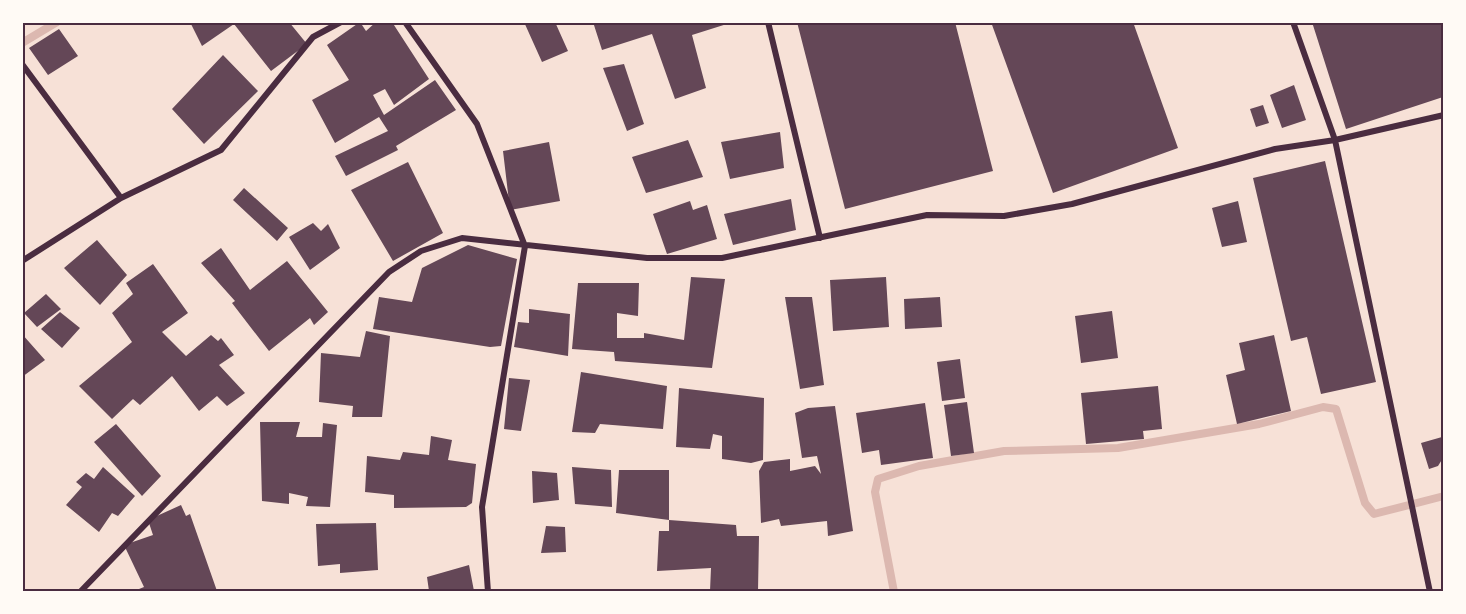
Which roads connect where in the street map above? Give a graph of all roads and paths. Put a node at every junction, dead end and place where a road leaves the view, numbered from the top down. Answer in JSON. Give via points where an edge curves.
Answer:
{"nodes":[{"id":1,"x":341,"y":22,"type":"edge"},
{"id":2,"x":405,"y":22,"type":"edge"},
{"id":3,"x":768,"y":22,"type":"edge"},
{"id":4,"x":1293,"y":22,"type":"edge"},
{"id":5,"x":22,"y":64,"type":"edge"},
{"id":6,"x":1443,"y":115,"type":"edge"},
{"id":7,"x":1335,"y":140,"type":"junction"},
{"id":8,"x":121,"y":198,"type":"junction"},
{"id":9,"x":820,"y":238,"type":"junction"},
{"id":10,"x":525,"y":246,"type":"junction"},
{"id":11,"x":22,"y":261,"type":"edge"},
{"id":12,"x":80,"y":591,"type":"edge"},
{"id":13,"x":488,"y":591,"type":"edge"},
{"id":14,"x":1430,"y":591,"type":"edge"}],
"edges":[{"from":1,"to":8,"type":"street","via":[[313,37],[221,150]]},
{"from":2,"to":10,"type":"street","via":[[477,124]]},
{"from":3,"to":9,"type":"street"},
{"from":4,"to":7,"type":"street"},
{"from":5,"to":8,"type":"street"},
{"from":6,"to":7,"type":"street"},
{"from":7,"to":9,"type":"street","via":[[1275,149],[1072,204],[1004,216],[927,215]]},
{"from":7,"to":14,"type":"street"},
{"from":8,"to":11,"type":"street"},
{"from":9,"to":10,"type":"street","via":[[722,258],[646,258]]},
{"from":10,"to":12,"type":"street","via":[[462,238],[421,251],[389,272]]},
{"from":10,"to":13,"type":"street","via":[[482,507]]}]}
